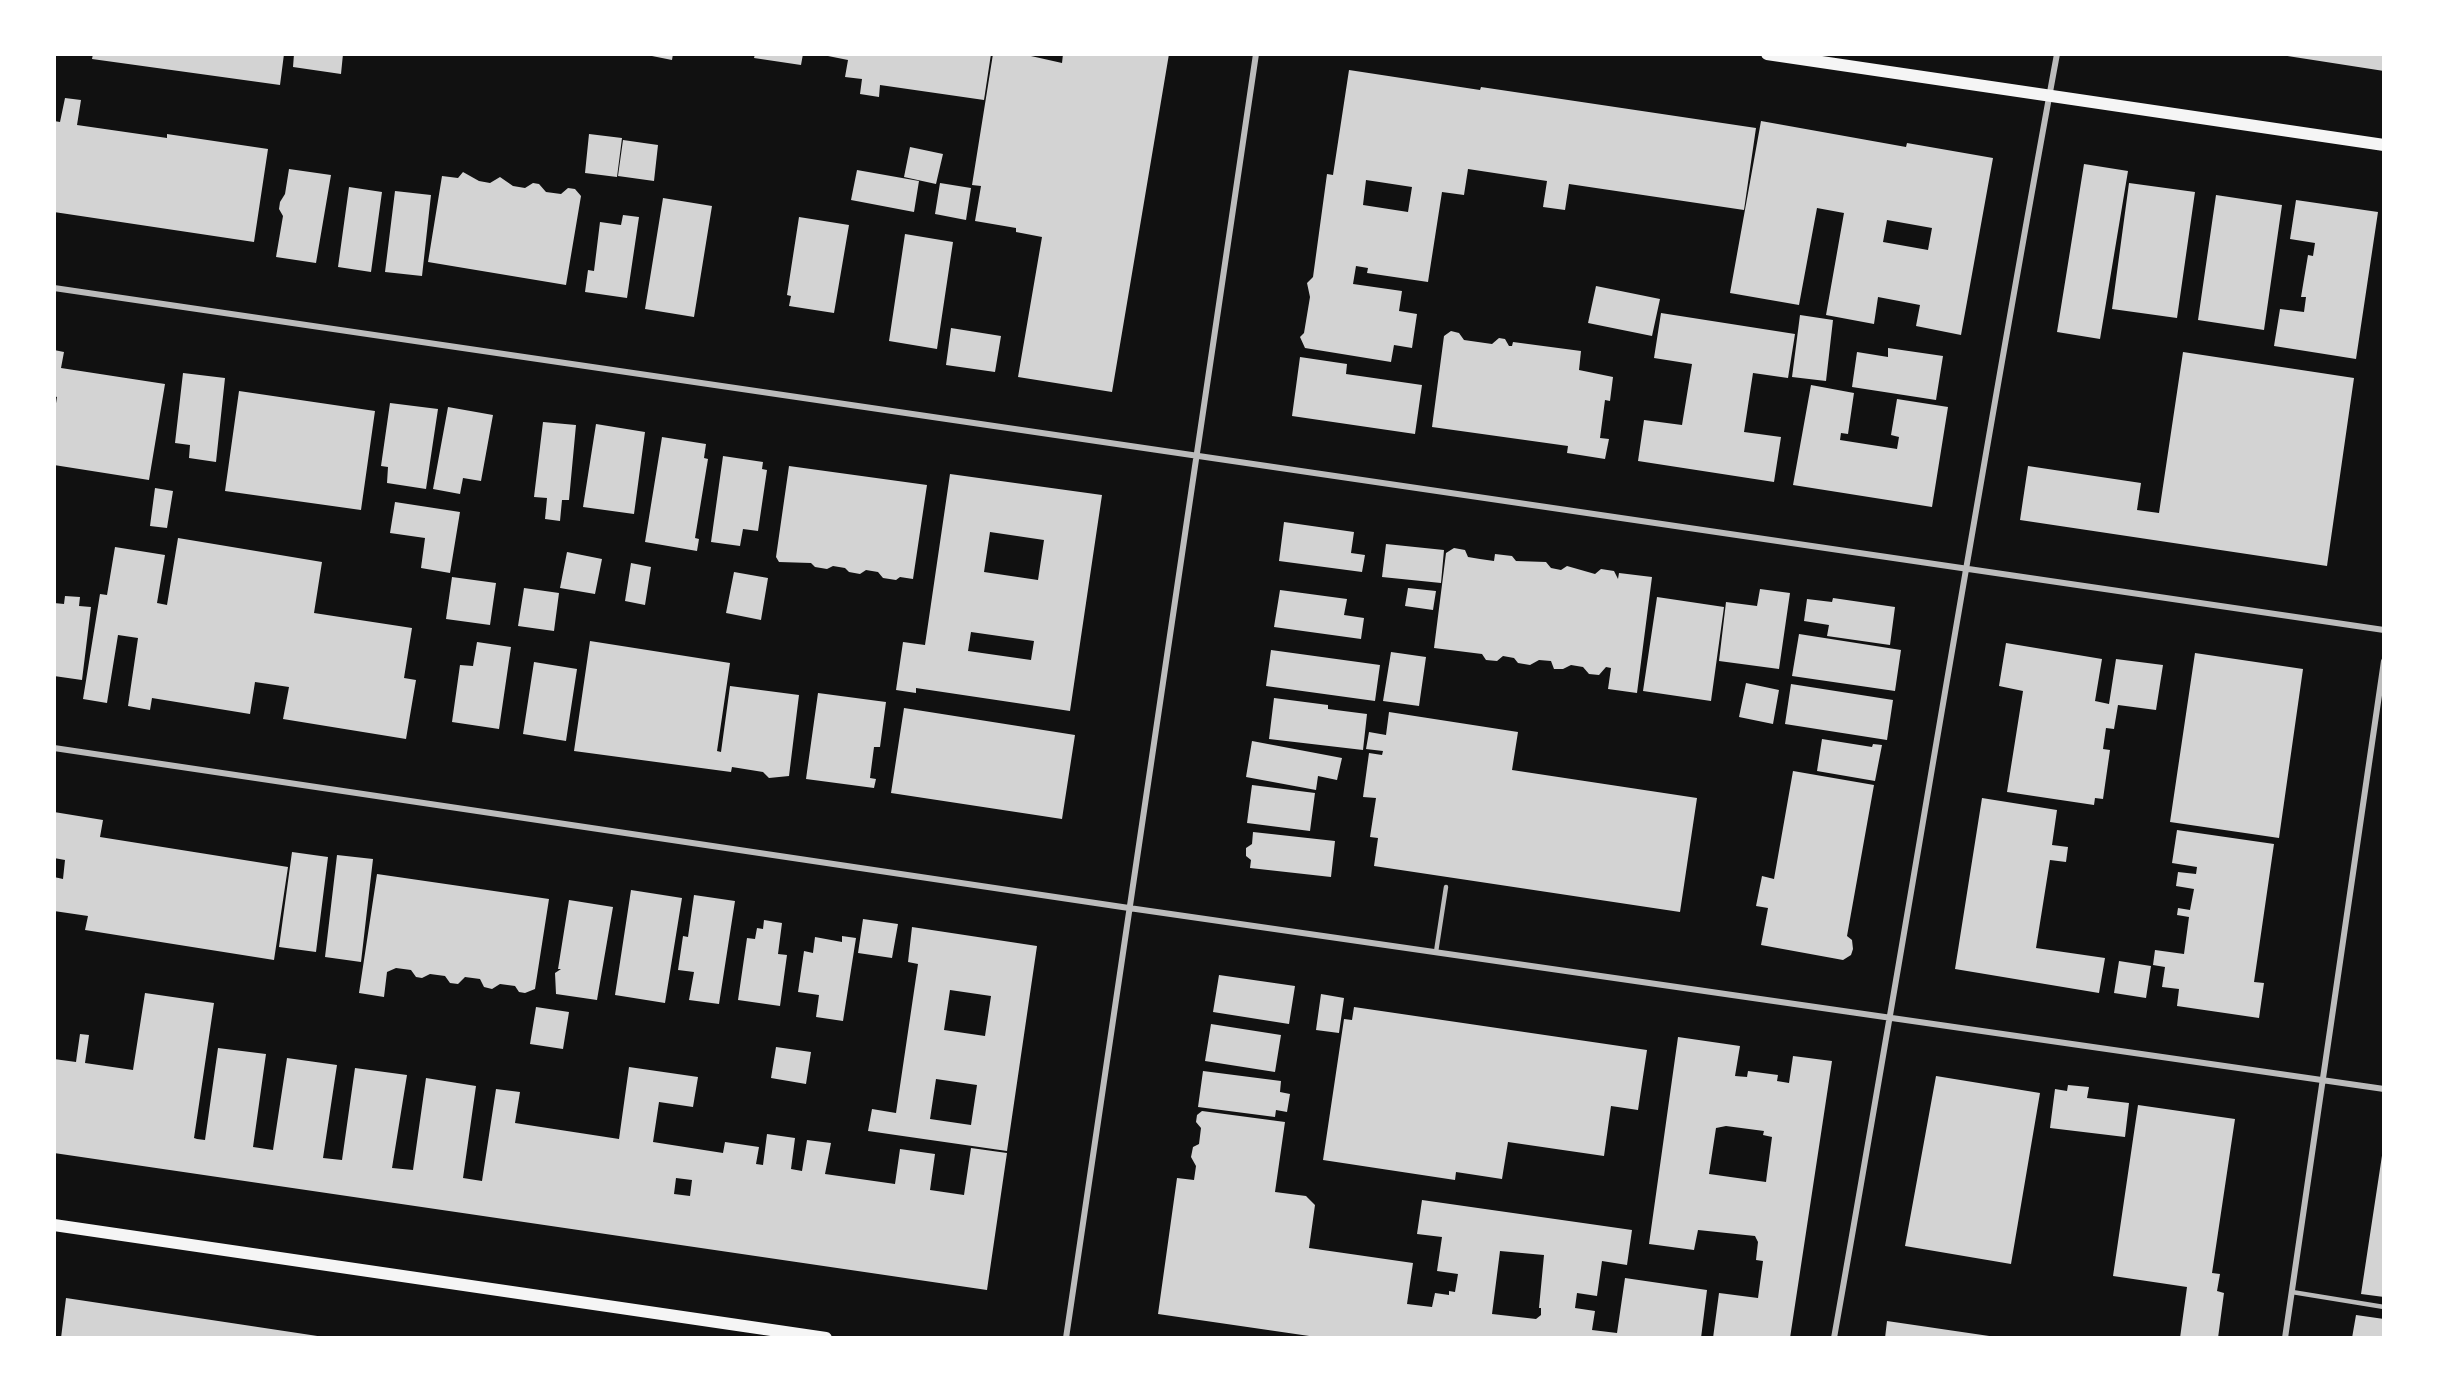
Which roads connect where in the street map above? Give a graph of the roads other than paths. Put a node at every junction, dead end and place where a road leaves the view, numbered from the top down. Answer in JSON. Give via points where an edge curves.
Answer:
{"nodes":[{"id":1,"x":1256,"y":54,"type":"edge"},
{"id":2,"x":1767,"y":54,"type":"edge"},
{"id":3,"x":2057,"y":54,"type":"edge"},
{"id":4,"x":2049,"y":96,"type":"junction"},
{"id":5,"x":2384,"y":145,"type":"edge"},
{"id":6,"x":54,"y":288,"type":"edge"},
{"id":7,"x":1196,"y":456,"type":"junction"},
{"id":8,"x":1964,"y":569,"type":"junction"},
{"id":9,"x":2384,"y":630,"type":"edge"},
{"id":10,"x":2384,"y":661,"type":"edge"},
{"id":11,"x":54,"y":748,"type":"edge"},
{"id":12,"x":1446,"y":887,"type":"dead end"},
{"id":13,"x":1129,"y":908,"type":"junction"},
{"id":14,"x":1436,"y":952,"type":"junction"},
{"id":15,"x":1891,"y":1018,"type":"junction"},
{"id":16,"x":2323,"y":1080,"type":"junction"},
{"id":17,"x":2384,"y":1089,"type":"edge"},
{"id":18,"x":54,"y":1225,"type":"edge"},
{"id":19,"x":2292,"y":1292,"type":"junction"},
{"id":20,"x":2384,"y":1307,"type":"edge"},
{"id":21,"x":826,"y":1338,"type":"edge"},
{"id":22,"x":1066,"y":1338,"type":"edge"},
{"id":23,"x":1834,"y":1338,"type":"edge"},
{"id":24,"x":2285,"y":1338,"type":"edge"}],
"edges":[{"from":1,"to":7,"type":"street"},
{"from":2,"to":4,"type":"main road"},
{"from":3,"to":4,"type":"street"},
{"from":4,"to":5,"type":"main road"},
{"from":4,"to":8,"type":"street"},
{"from":6,"to":7,"type":"street"},
{"from":7,"to":8,"type":"street"},
{"from":7,"to":13,"type":"street"},
{"from":8,"to":9,"type":"street"},
{"from":8,"to":15,"type":"street"},
{"from":10,"to":16,"type":"street"},
{"from":11,"to":13,"type":"street"},
{"from":12,"to":14,"type":"lane"},
{"from":13,"to":14,"type":"street"},
{"from":13,"to":22,"type":"street"},
{"from":14,"to":15,"type":"street"},
{"from":15,"to":16,"type":"street"},
{"from":15,"to":23,"type":"street"},
{"from":16,"to":17,"type":"street"},
{"from":16,"to":19,"type":"street"},
{"from":18,"to":21,"type":"main road"},
{"from":19,"to":20,"type":"lane"},
{"from":19,"to":24,"type":"street"}]}
